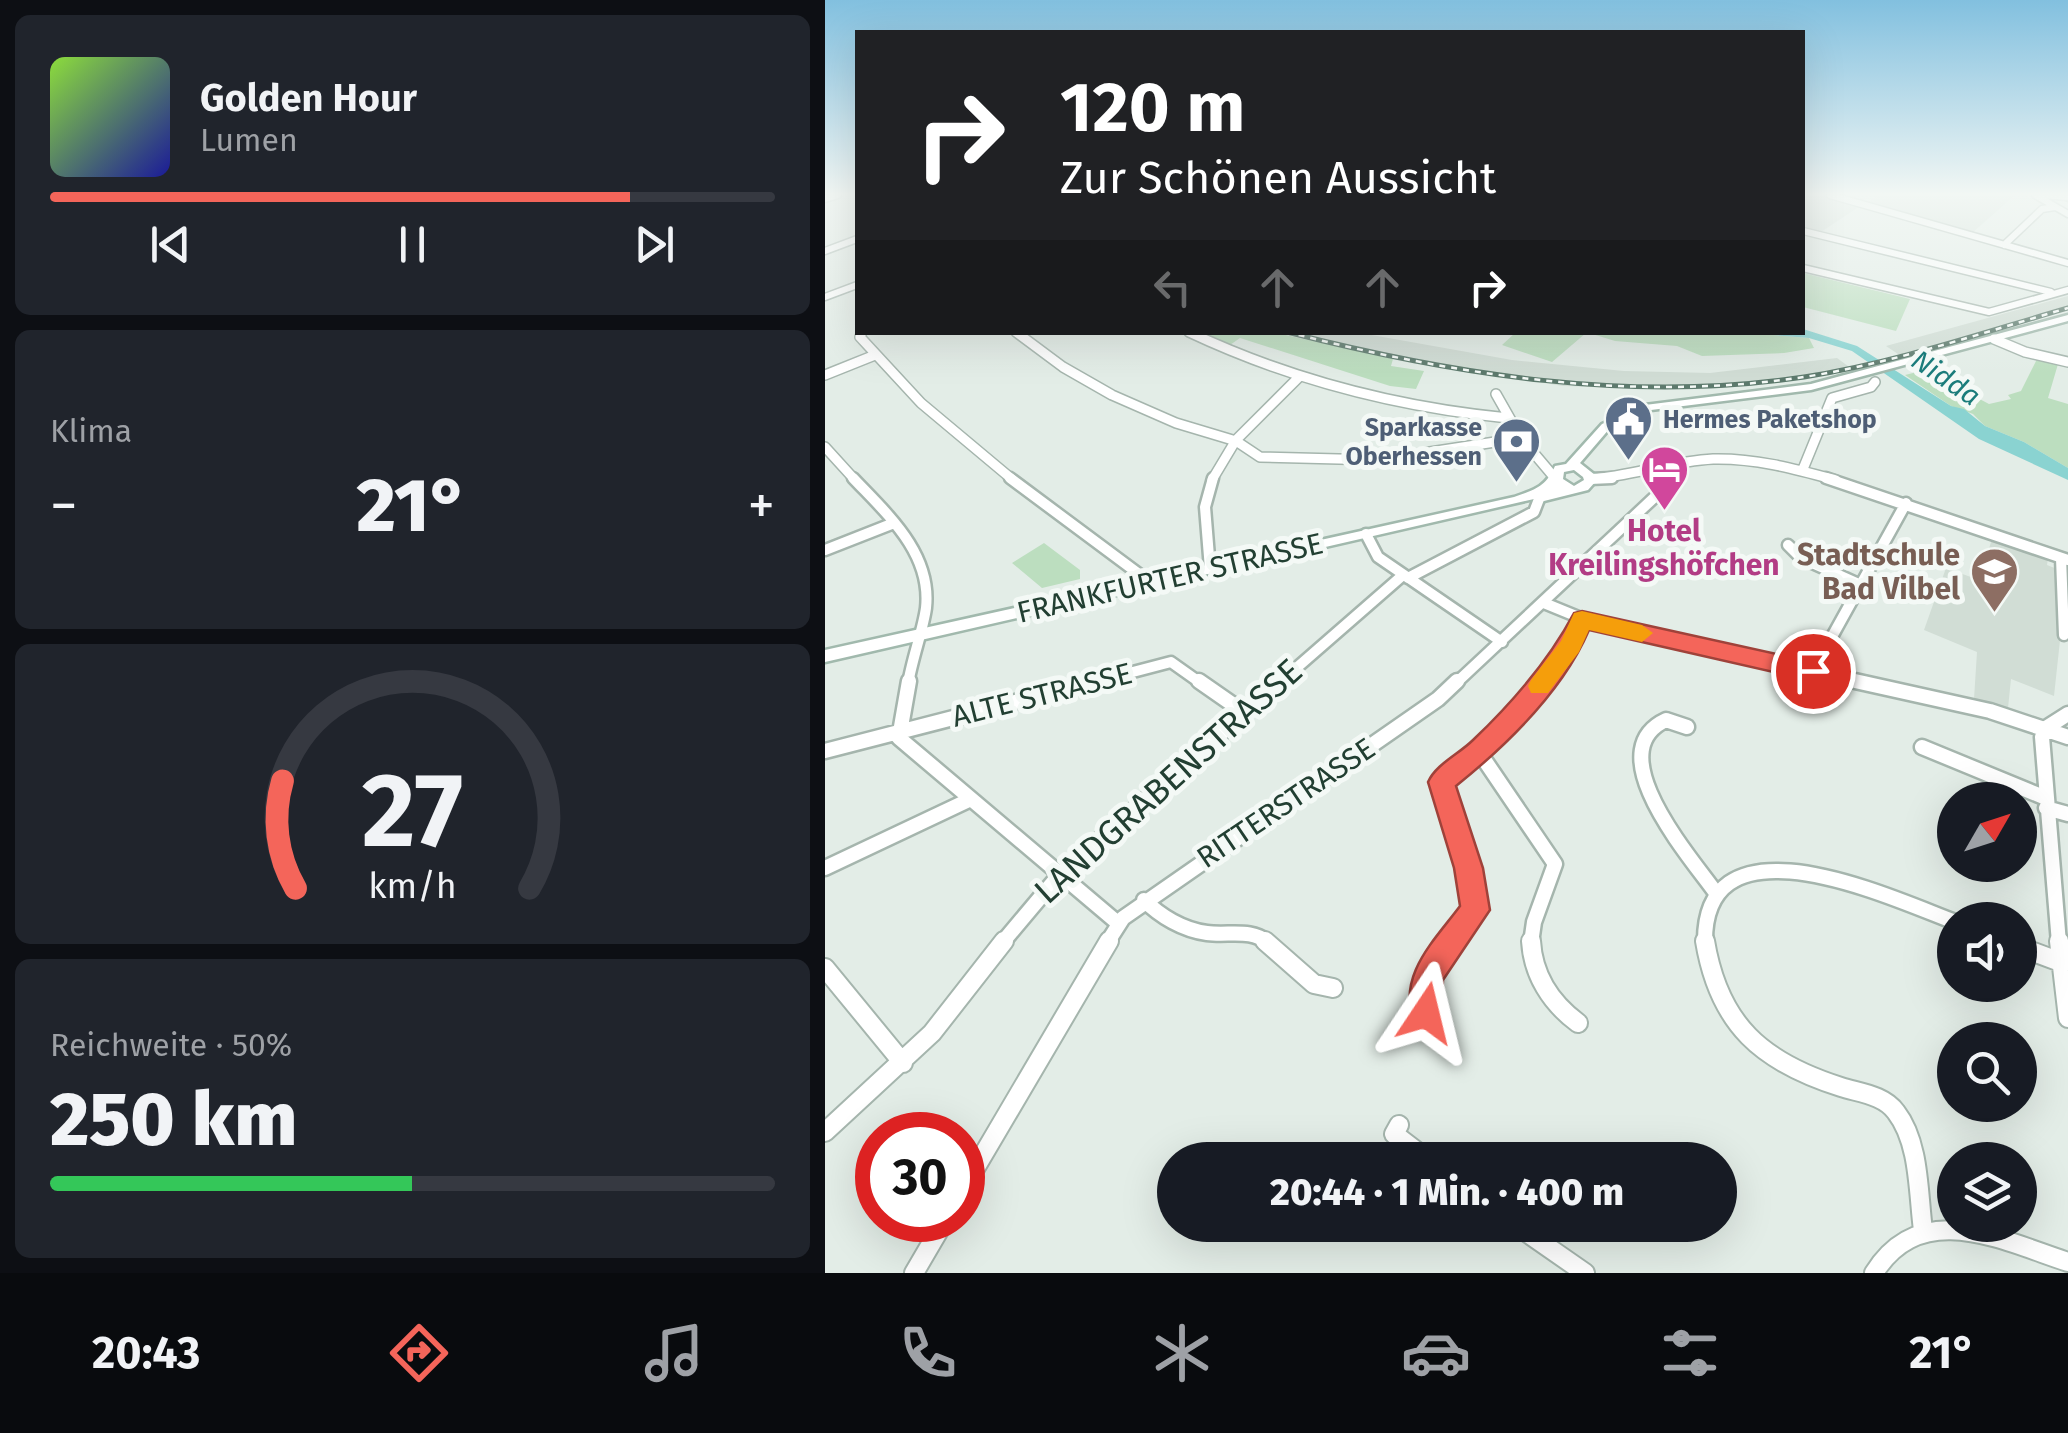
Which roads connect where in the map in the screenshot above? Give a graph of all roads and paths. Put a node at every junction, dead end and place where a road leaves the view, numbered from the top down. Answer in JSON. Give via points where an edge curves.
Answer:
{"nodes":[{"id":1,"x":1898,"y":254,"type":"edge"},
{"id":2,"x":2036,"y":254,"type":"edge"},
{"id":3,"x":2068,"y":263,"type":"edge"},
{"id":4,"x":1805,"y":268,"type":"edge"},
{"id":5,"x":855,"y":287,"type":"edge"},
{"id":6,"x":2068,"y":290,"type":"edge"},
{"id":7,"x":2055,"y":293,"type":"junction"},
{"id":8,"x":825,"y":298,"type":"edge"},
{"id":9,"x":2068,"y":318,"type":"edge"},
{"id":10,"x":860,"y":335,"type":"edge"},
{"id":11,"x":1021,"y":335,"type":"edge"},
{"id":12,"x":1196,"y":335,"type":"edge"},
{"id":13,"x":1995,"y":339,"type":"junction"},
{"id":14,"x":875,"y":356,"type":"junction"},
{"id":15,"x":2068,"y":362,"type":"edge"},
{"id":16,"x":825,"y":374,"type":"edge"},
{"id":17,"x":1298,"y":378,"type":"junction"},
{"id":18,"x":1875,"y":382,"type":"dead end"},
{"id":19,"x":1496,"y":394,"type":"dead end"},
{"id":20,"x":1508,"y":418,"type":"junction"},
{"id":21,"x":1521,"y":438,"type":"junction"},
{"id":22,"x":1236,"y":441,"type":"junction"},
{"id":23,"x":828,"y":453,"type":"edge"},
{"id":24,"x":1224,"y":457,"type":"junction"},
{"id":25,"x":1260,"y":458,"type":"junction"},
{"id":26,"x":1803,"y":468,"type":"junction"},
{"id":27,"x":1654,"y":470,"type":"junction"},
{"id":28,"x":1569,"y":476,"type":"junction"},
{"id":29,"x":1539,"y":499,"type":"junction"},
{"id":30,"x":1516,"y":501,"type":"junction"},
{"id":31,"x":1906,"y":503,"type":"junction"},
{"id":32,"x":895,"y":522,"type":"junction"},
{"id":33,"x":1366,"y":534,"type":"junction"},
{"id":34,"x":1789,"y":545,"type":"dead end"},
{"id":35,"x":825,"y":550,"type":"edge"},
{"id":36,"x":2066,"y":557,"type":"edge"},
{"id":37,"x":1211,"y":569,"type":"junction"},
{"id":38,"x":1405,"y":576,"type":"junction"},
{"id":39,"x":1143,"y":584,"type":"junction"},
{"id":40,"x":1861,"y":585,"type":"junction"},
{"id":41,"x":1544,"y":603,"type":"junction"},
{"id":42,"x":1582,"y":620,"type":"junction"},
{"id":43,"x":920,"y":635,"type":"junction"},
{"id":44,"x":2064,"y":635,"type":"dead end"},
{"id":45,"x":1502,"y":642,"type":"junction"},
{"id":46,"x":825,"y":656,"type":"edge"},
{"id":47,"x":1813,"y":671,"type":"junction"},
{"id":48,"x":1245,"y":713,"type":"junction"},
{"id":49,"x":2066,"y":716,"type":"edge"},
{"id":50,"x":1687,"y":727,"type":"dead end"},
{"id":51,"x":2046,"y":728,"type":"junction"},
{"id":52,"x":900,"y":732,"type":"junction"},
{"id":53,"x":2068,"y":737,"type":"edge"},
{"id":54,"x":1922,"y":746,"type":"dead end"},
{"id":55,"x":825,"y":750,"type":"edge"},
{"id":56,"x":1479,"y":752,"type":"junction"},
{"id":57,"x":971,"y":799,"type":"junction"},
{"id":58,"x":2046,"y":803,"type":"junction"},
{"id":59,"x":2068,"y":814,"type":"edge"},
{"id":60,"x":825,"y":868,"type":"edge"},
{"id":61,"x":1060,"y":874,"type":"junction"},
{"id":62,"x":1717,"y":893,"type":"junction"},
{"id":63,"x":2061,"y":895,"type":"edge"},
{"id":64,"x":1144,"y":900,"type":"junction"},
{"id":65,"x":1937,"y":916,"type":"edge"},
{"id":66,"x":1119,"y":924,"type":"junction"},
{"id":67,"x":2037,"y":953,"type":"edge"},
{"id":68,"x":2063,"y":963,"type":"junction"},
{"id":69,"x":825,"y":968,"type":"edge"},
{"id":70,"x":1333,"y":988,"type":"dead end"},
{"id":71,"x":1426,"y":1013,"type":"dead end"},
{"id":72,"x":2068,"y":1018,"type":"edge"},
{"id":73,"x":1578,"y":1023,"type":"dead end"},
{"id":74,"x":903,"y":1064,"type":"junction"},
{"id":75,"x":1399,"y":1125,"type":"dead end"},
{"id":76,"x":825,"y":1132,"type":"edge"},
{"id":77,"x":1404,"y":1142,"type":"edge"},
{"id":78,"x":985,"y":1152,"type":"edge"},
{"id":79,"x":1923,"y":1230,"type":"junction"},
{"id":80,"x":932,"y":1242,"type":"edge"},
{"id":81,"x":1540,"y":1242,"type":"edge"},
{"id":82,"x":2068,"y":1262,"type":"edge"},
{"id":83,"x":914,"y":1273,"type":"edge"},
{"id":84,"x":1585,"y":1273,"type":"edge"},
{"id":85,"x":1874,"y":1273,"type":"edge"}],
"edges":[{"from":1,"to":7,"type":"street"},
{"from":2,"to":3,"type":"street"},
{"from":4,"to":7,"type":"street","via":[[1989,312]]},
{"from":5,"to":8,"type":"street"},
{"from":6,"to":7,"type":"street"},
{"from":9,"to":13,"type":"main road"},
{"from":10,"to":14,"type":"street"},
{"from":11,"to":22,"type":"street","via":[[1121,400]]},
{"from":12,"to":17,"type":"street"},
{"from":13,"to":15,"type":"street"},
{"from":13,"to":28,"type":"main road","via":[[1797,390],[1659,405],[1619,419]]},
{"from":14,"to":16,"type":"street"},
{"from":14,"to":39,"type":"street","via":[[1012,479],[1139,574]]},
{"from":17,"to":20,"type":"street","via":[[1406,406]]},
{"from":17,"to":22,"type":"street"},
{"from":18,"to":26,"type":"street","via":[[1832,398]]},
{"from":19,"to":20,"type":"street"},
{"from":20,"to":21,"type":"street"},
{"from":21,"to":25,"type":"street","via":[[1378,460]]},
{"from":21,"to":28,"type":"street"},
{"from":22,"to":24,"type":"street"},
{"from":22,"to":25,"type":"street"},
{"from":23,"to":32,"type":"street"},
{"from":24,"to":25,"type":"street"},
{"from":24,"to":37,"type":"street","via":[[1203,502]]},
{"from":26,"to":27,"type":"street","name":"FRANKFURTER STRASSE","via":[[1720,458]]},
{"from":26,"to":31,"type":"street","name":"FRANKFURTER STRASSE"},
{"from":27,"to":28,"type":"street","name":"FRANKFURTER STRASSE"},
{"from":27,"to":41,"type":"street","name":"RITTERSTRASSE","via":[[1663,481],[1659,492]]},
{"from":28,"to":29,"type":"main road","name":"FRANKFURTER STRASSE"},
{"from":28,"to":30,"type":"main road","name":"FRANKFURTER STRASSE"},
{"from":29,"to":30,"type":"main road","name":"FRANKFURTER STRASSE"},
{"from":29,"to":38,"type":"street","name":"LANDGRABENSTRASSE","via":[[1534,512]]},
{"from":30,"to":33,"type":"main road","name":"FRANKFURTER STRASSE"},
{"from":31,"to":36,"type":"street","name":"FRANKFURTER STRASSE"},
{"from":31,"to":40,"type":"street"},
{"from":32,"to":35,"type":"street"},
{"from":32,"to":43,"type":"street","via":[[924,574]]},
{"from":33,"to":37,"type":"main road","name":"FRANKFURTER STRASSE"},
{"from":33,"to":38,"type":"street","via":[[1376,556]]},
{"from":34,"to":40,"type":"street","via":[[1801,558]]},
{"from":36,"to":44,"type":"street"},
{"from":37,"to":39,"type":"main road","name":"FRANKFURTER STRASSE"},
{"from":38,"to":45,"type":"street"},
{"from":38,"to":48,"type":"street","name":"LANDGRABENSTRASSE"},
{"from":39,"to":43,"type":"main road","name":"FRANKFURTER STRASSE"},
{"from":40,"to":47,"type":"street"},
{"from":41,"to":42,"type":"street"},
{"from":41,"to":45,"type":"street","name":"RITTERSTRASSE"},
{"from":42,"to":47,"type":"street"},
{"from":42,"to":56,"type":"street","via":[[1547,678]]},
{"from":43,"to":46,"type":"main road","name":"FRANKFURTER STRASSE"},
{"from":43,"to":52,"type":"street"},
{"from":45,"to":64,"type":"street","name":"RITTERSTRASSE","via":[[1438,699]]},
{"from":47,"to":51,"type":"street"},
{"from":48,"to":52,"type":"street","name":"ALTE STRASSE","via":[[1171,662]]},
{"from":48,"to":61,"type":"street","name":"LANDGRABENSTRASSE"},
{"from":49,"to":51,"type":"street"},
{"from":50,"to":62,"type":"street","via":[[1660,720],[1642,746],[1641,775]]},
{"from":51,"to":53,"type":"street"},
{"from":51,"to":58,"type":"street"},
{"from":52,"to":55,"type":"street","name":"ALTE STRASSE"},
{"from":52,"to":57,"type":"street","via":[[899,738]]},
{"from":54,"to":58,"type":"street"},
{"from":56,"to":71,"type":"street","via":[[1443,778],[1475,910],[1429,974]]},
{"from":56,"to":73,"type":"street","via":[[1555,864],[1531,948],[1553,1003]]},
{"from":57,"to":60,"type":"street"},
{"from":57,"to":61,"type":"street"},
{"from":58,"to":59,"type":"street"},
{"from":58,"to":63,"type":"street"},
{"from":61,"to":66,"type":"street"},
{"from":61,"to":74,"type":"street","name":"LANDGRABENSTRASSE"},
{"from":62,"to":65,"type":"street","via":[[1749,873],[1785,870]]},
{"from":62,"to":79,"type":"street","via":[[1705,923],[1705,952],[1728,1014],[1755,1044],[1790,1067],[1886,1101],[1898,1112],[1911,1142]]},
{"from":63,"to":68,"type":"street"},
{"from":64,"to":66,"type":"street","name":"RITTERSTRASSE"},
{"from":64,"to":70,"type":"street","via":[[1160,916],[1204,933],[1256,934],[1314,984]]},
{"from":66,"to":78,"type":"street","name":"RITTERSTRASSE"},
{"from":67,"to":68,"type":"street"},
{"from":68,"to":72,"type":"street"},
{"from":69,"to":74,"type":"street"},
{"from":74,"to":76,"type":"street","name":"LANDGRABENSTRASSE"},
{"from":75,"to":77,"type":"street","via":[[1393,1134]]},
{"from":79,"to":82,"type":"street","via":[[1971,1233]]},
{"from":79,"to":85,"type":"street","via":[[1887,1250]]},
{"from":80,"to":83,"type":"street"},
{"from":81,"to":84,"type":"street"}]}
